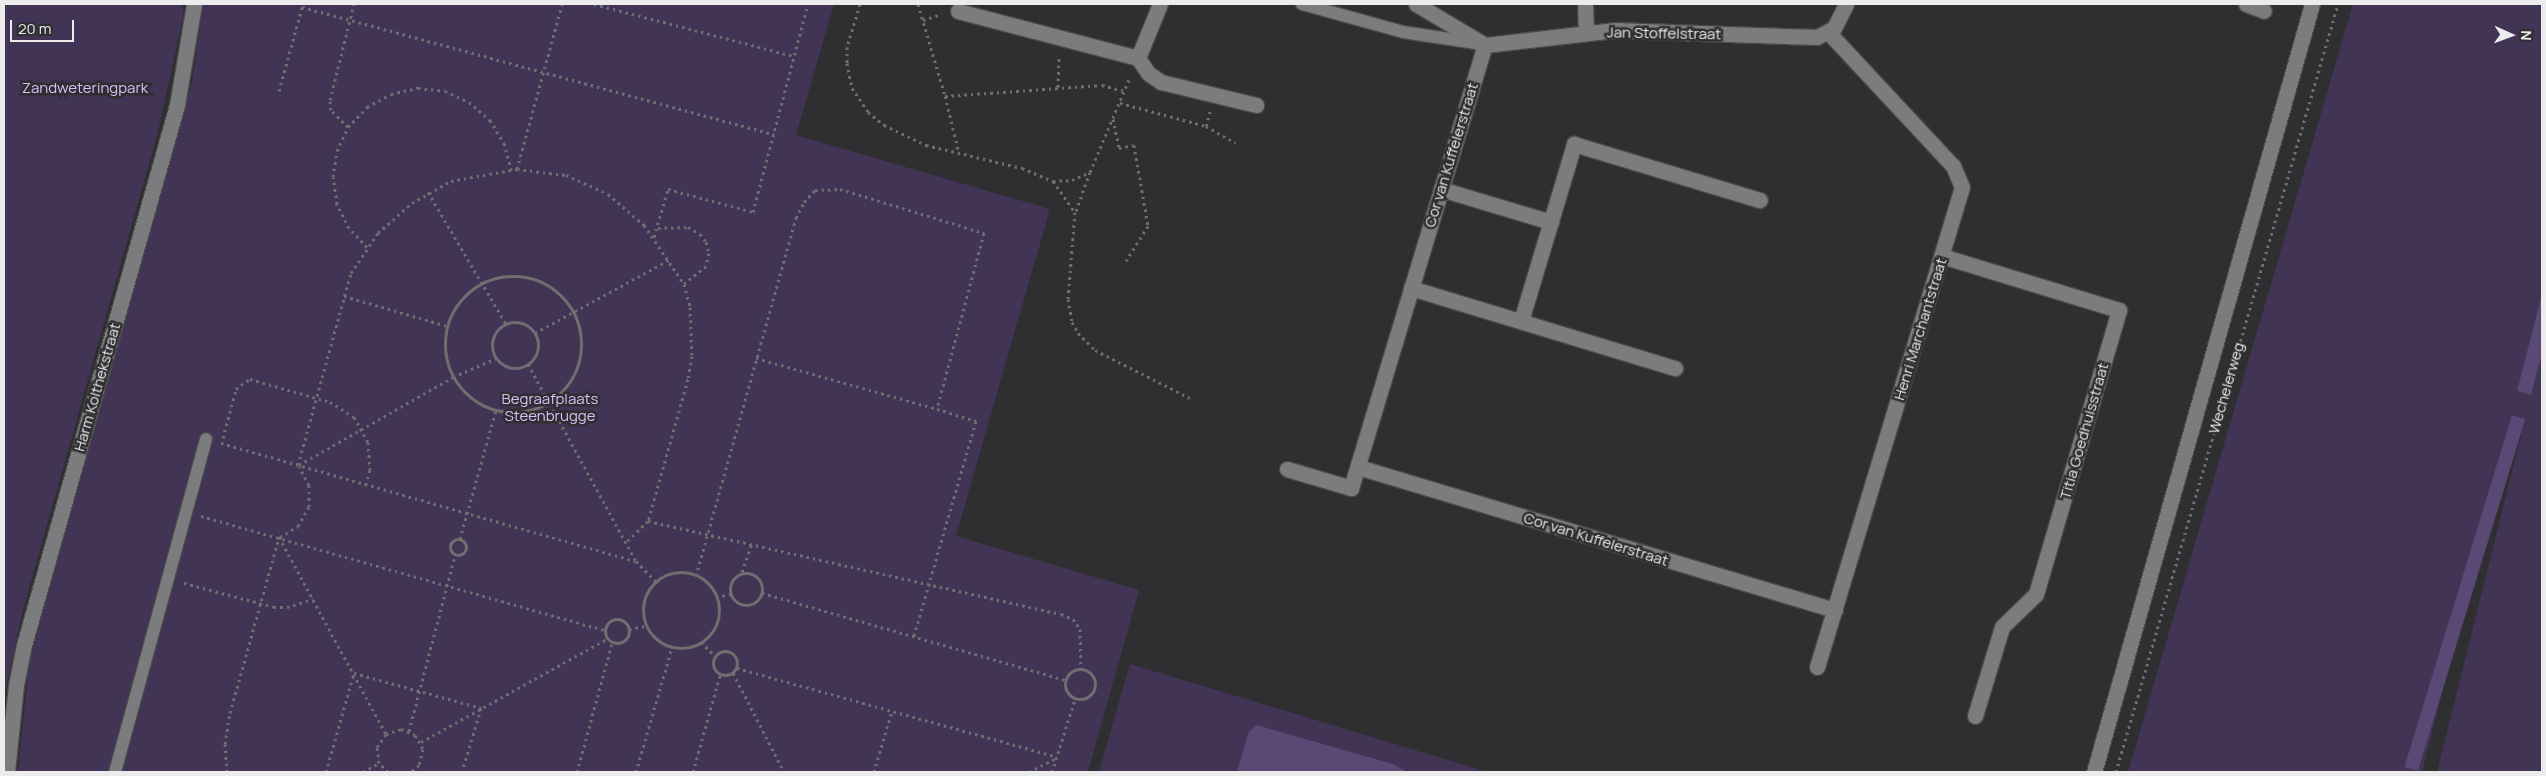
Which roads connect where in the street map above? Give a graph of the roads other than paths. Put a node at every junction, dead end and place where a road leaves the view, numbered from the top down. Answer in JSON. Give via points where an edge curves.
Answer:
{"nodes":[{"id":1,"x":194,"y":4,"type":"edge"},
{"id":2,"x":1160,"y":4,"type":"edge"},
{"id":3,"x":1302,"y":4,"type":"edge"},
{"id":4,"x":1416,"y":4,"type":"edge"},
{"id":5,"x":1585,"y":4,"type":"edge"},
{"id":6,"x":1846,"y":4,"type":"edge"},
{"id":7,"x":2246,"y":4,"type":"edge"},
{"id":8,"x":2312,"y":4,"type":"edge"},
{"id":9,"x":958,"y":11,"type":"dead end"},
{"id":10,"x":2264,"y":11,"type":"dead end"},
{"id":11,"x":1586,"y":33,"type":"junction"},
{"id":12,"x":1829,"y":33,"type":"junction"},
{"id":13,"x":1485,"y":45,"type":"junction"},
{"id":14,"x":1138,"y":58,"type":"junction"},
{"id":15,"x":1256,"y":105,"type":"dead end"},
{"id":16,"x":1441,"y":189,"type":"junction"},
{"id":17,"x":1760,"y":200,"type":"dead end"},
{"id":18,"x":1551,"y":222,"type":"junction"},
{"id":19,"x":1942,"y":256,"type":"junction"},
{"id":20,"x":1411,"y":288,"type":"junction"},
{"id":21,"x":1521,"y":321,"type":"junction"},
{"id":22,"x":1675,"y":368,"type":"dead end"},
{"id":23,"x":206,"y":439,"type":"road end"},
{"id":24,"x":1358,"y":467,"type":"junction"},
{"id":25,"x":1288,"y":468,"type":"dead end"},
{"id":26,"x":1835,"y":610,"type":"junction"},
{"id":27,"x":1817,"y":667,"type":"dead end"},
{"id":28,"x":1975,"y":716,"type":"dead end"},
{"id":29,"x":7,"y":772,"type":"edge"},
{"id":30,"x":115,"y":772,"type":"edge"},
{"id":31,"x":2094,"y":772,"type":"edge"}],
"edges":[{"from":1,"to":29,"type":"street","name":"Harm Kolthekstraat","via":[[178,105],[24,645],[16,685]]},
{"from":2,"to":14,"type":"street"},
{"from":3,"to":13,"type":"lane","via":[[1403,32]]},
{"from":4,"to":13,"type":"street"},
{"from":5,"to":11,"type":"street"},
{"from":6,"to":12,"type":"street","via":[[1839,21]]},
{"from":7,"to":10,"type":"street"},
{"from":8,"to":31,"type":"street","name":"Wechelerweg"},
{"from":9,"to":14,"type":"street"},
{"from":11,"to":12,"type":"street","name":"Jan Stoffelstraat","via":[[1615,30],[1817,37]]},
{"from":11,"to":13,"type":"street","name":"Jan Stoffelstraat"},
{"from":12,"to":19,"type":"street","name":"Henri Marchantstraat","via":[[1958,174],[1961,196]]},
{"from":13,"to":16,"type":"street","name":"Cor van Kuffelerstraat"},
{"from":14,"to":15,"type":"street","via":[[1148,73],[1161,82]]},
{"from":16,"to":18,"type":"street"},
{"from":16,"to":20,"type":"street","name":"Cor van Kuffelerstraat"},
{"from":17,"to":18,"type":"street","via":[[1574,144]]},
{"from":18,"to":21,"type":"street"},
{"from":19,"to":26,"type":"street","name":"Henri Marchantstraat"},
{"from":19,"to":28,"type":"street","name":"Titia Goedhuisstraat","via":[[2119,310],[2036,594],[2002,627]]},
{"from":20,"to":21,"type":"street"},
{"from":20,"to":24,"type":"street","name":"Cor van Kuffelerstraat"},
{"from":21,"to":22,"type":"street"},
{"from":23,"to":30,"type":"lane"},
{"from":24,"to":25,"type":"street","name":"Cor van Kuffelerstraat","via":[[1351,488]]},
{"from":24,"to":26,"type":"street","name":"Cor van Kuffelerstraat"},
{"from":26,"to":27,"type":"street","name":"Henri Marchantstraat"}]}
